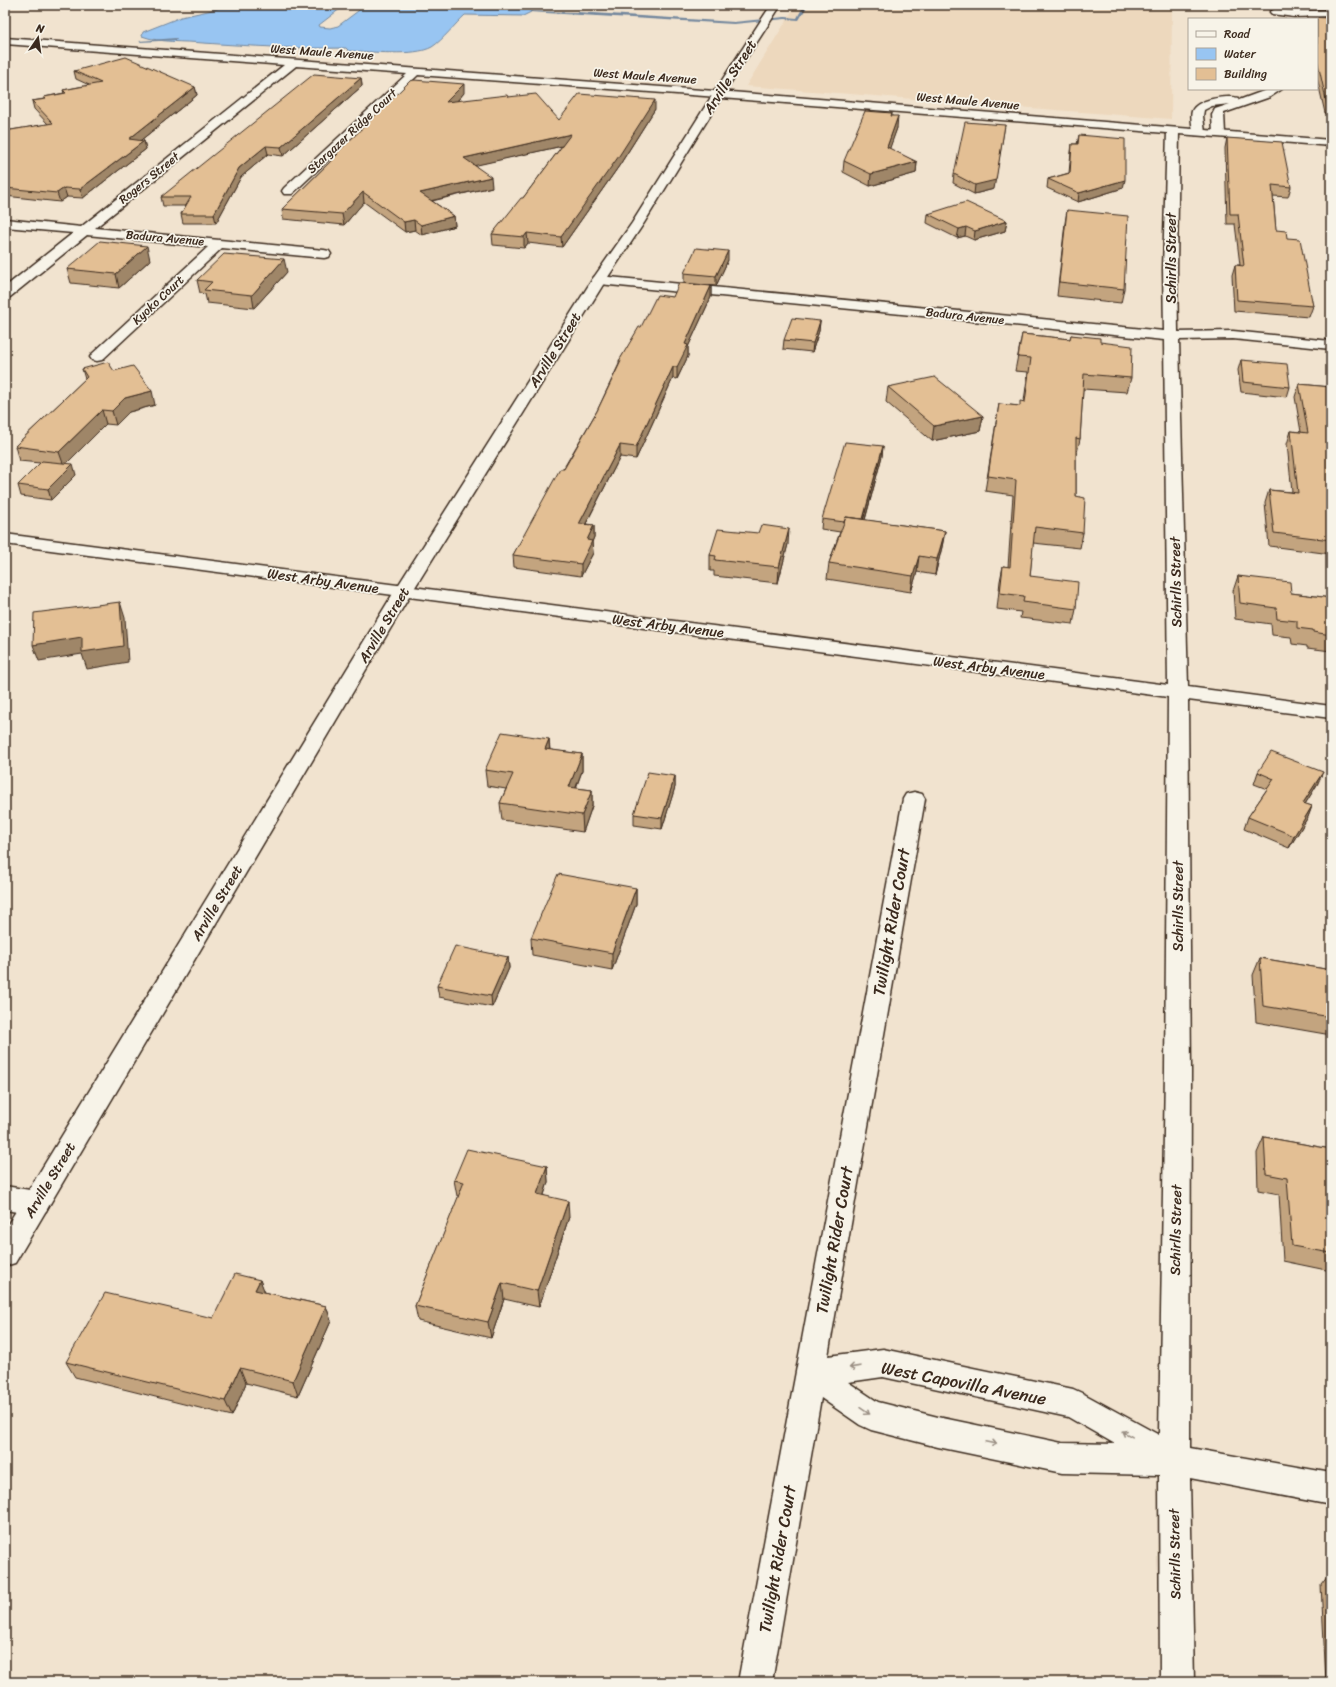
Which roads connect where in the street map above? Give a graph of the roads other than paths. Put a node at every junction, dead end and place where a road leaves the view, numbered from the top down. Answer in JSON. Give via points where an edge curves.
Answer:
{"nodes":[{"id":1,"x":776,"y":5,"type":"edge"},
{"id":2,"x":1275,"y":12,"type":"edge"},
{"id":3,"x":1331,"y":13,"type":"edge"},
{"id":4,"x":5,"y":40,"type":"edge"},
{"id":5,"x":293,"y":63,"type":"junction"},
{"id":6,"x":415,"y":72,"type":"junction"},
{"id":7,"x":1275,"y":90,"type":"edge"},
{"id":8,"x":718,"y":94,"type":"junction"},
{"id":9,"x":1251,"y":99,"type":"junction"},
{"id":10,"x":1173,"y":131,"type":"junction"},
{"id":11,"x":1199,"y":133,"type":"junction"},
{"id":12,"x":1219,"y":134,"type":"junction"},
{"id":13,"x":1331,"y":143,"type":"edge"},
{"id":14,"x":288,"y":191,"type":"dead end"},
{"id":15,"x":5,"y":223,"type":"edge"},
{"id":16,"x":84,"y":231,"type":"junction"},
{"id":17,"x":220,"y":243,"type":"junction"},
{"id":18,"x":324,"y":254,"type":"dead end"},
{"id":19,"x":599,"y":280,"type":"junction"},
{"id":20,"x":5,"y":294,"type":"edge"},
{"id":21,"x":1172,"y":336,"type":"junction"},
{"id":22,"x":1331,"y":345,"type":"edge"},
{"id":23,"x":97,"y":357,"type":"dead end"},
{"id":24,"x":5,"y":539,"type":"edge"},
{"id":25,"x":403,"y":592,"type":"junction"},
{"id":26,"x":1178,"y":692,"type":"junction"},
{"id":27,"x":1331,"y":712,"type":"edge"},
{"id":28,"x":914,"y":799,"type":"dead end"},
{"id":29,"x":5,"y":1198,"type":"edge"},
{"id":30,"x":36,"y":1204,"type":"junction"},
{"id":31,"x":5,"y":1254,"type":"edge"},
{"id":32,"x":810,"y":1374,"type":"junction"},
{"id":33,"x":1174,"y":1460,"type":"junction"},
{"id":34,"x":1331,"y":1489,"type":"edge"},
{"id":35,"x":755,"y":1682,"type":"edge"},
{"id":36,"x":1177,"y":1682,"type":"edge"}],
"edges":[{"from":1,"to":8,"type":"street","name":"Arville Street"},
{"from":2,"to":3,"type":"street"},
{"from":4,"to":5,"type":"street","name":"West Maule Avenue"},
{"from":5,"to":6,"type":"street","name":"West Maule Avenue"},
{"from":5,"to":16,"type":"street","name":"Rogers Street"},
{"from":6,"to":8,"type":"street","name":"West Maule Avenue"},
{"from":6,"to":14,"type":"street","name":"Stargazer Ridge Court"},
{"from":7,"to":9,"type":"street"},
{"from":8,"to":10,"type":"street","name":"West Maule Avenue"},
{"from":8,"to":19,"type":"street","name":"Arville Street","via":[[638,223]]},
{"from":9,"to":11,"type":"street","via":[[1219,102],[1200,108]]},
{"from":9,"to":12,"type":"street","via":[[1219,111]]},
{"from":10,"to":11,"type":"street","name":"West Maule Avenue"},
{"from":10,"to":21,"type":"street","name":"Schirlls Street","via":[[1170,269]]},
{"from":11,"to":12,"type":"street","name":"West Maule Avenue"},
{"from":12,"to":13,"type":"street","name":"West Maule Avenue"},
{"from":15,"to":16,"type":"street","name":"Badura Avenue"},
{"from":16,"to":17,"type":"street","name":"Badura Avenue"},
{"from":16,"to":20,"type":"street","name":"Rogers Street"},
{"from":17,"to":18,"type":"street","name":"Badura Avenue"},
{"from":17,"to":23,"type":"street","name":"Kyoko Court"},
{"from":19,"to":21,"type":"street","name":"Badura Avenue"},
{"from":19,"to":25,"type":"street","name":"Arville Street"},
{"from":21,"to":22,"type":"street","name":"Badura Avenue","via":[[1233,335]]},
{"from":21,"to":26,"type":"street","name":"Schirlls Street"},
{"from":24,"to":25,"type":"street","name":"West Arby Avenue"},
{"from":25,"to":26,"type":"street","name":"West Arby Avenue"},
{"from":25,"to":30,"type":"street","name":"Arville Street"},
{"from":26,"to":27,"type":"street","name":"West Arby Avenue"},
{"from":26,"to":33,"type":"street","name":"Schirlls Street"},
{"from":28,"to":32,"type":"street","name":"Twilight Rider Court"},
{"from":29,"to":30,"type":"street"},
{"from":30,"to":31,"type":"street","name":"Arville Street"},
{"from":32,"to":33,"type":"street","name":"West Capovilla Avenue","one_way":true,"via":[[871,1415],[938,1432],[1062,1458]]},
{"from":33,"to":32,"type":"street","name":"West Capovilla Avenue","one_way":true,"via":[[1073,1404],[884,1364]]},
{"from":32,"to":35,"type":"street","name":"Twilight Rider Court"},
{"from":33,"to":34,"type":"street","name":"West Capovilla Avenue"},
{"from":33,"to":36,"type":"street","name":"Schirlls Street"}]}
